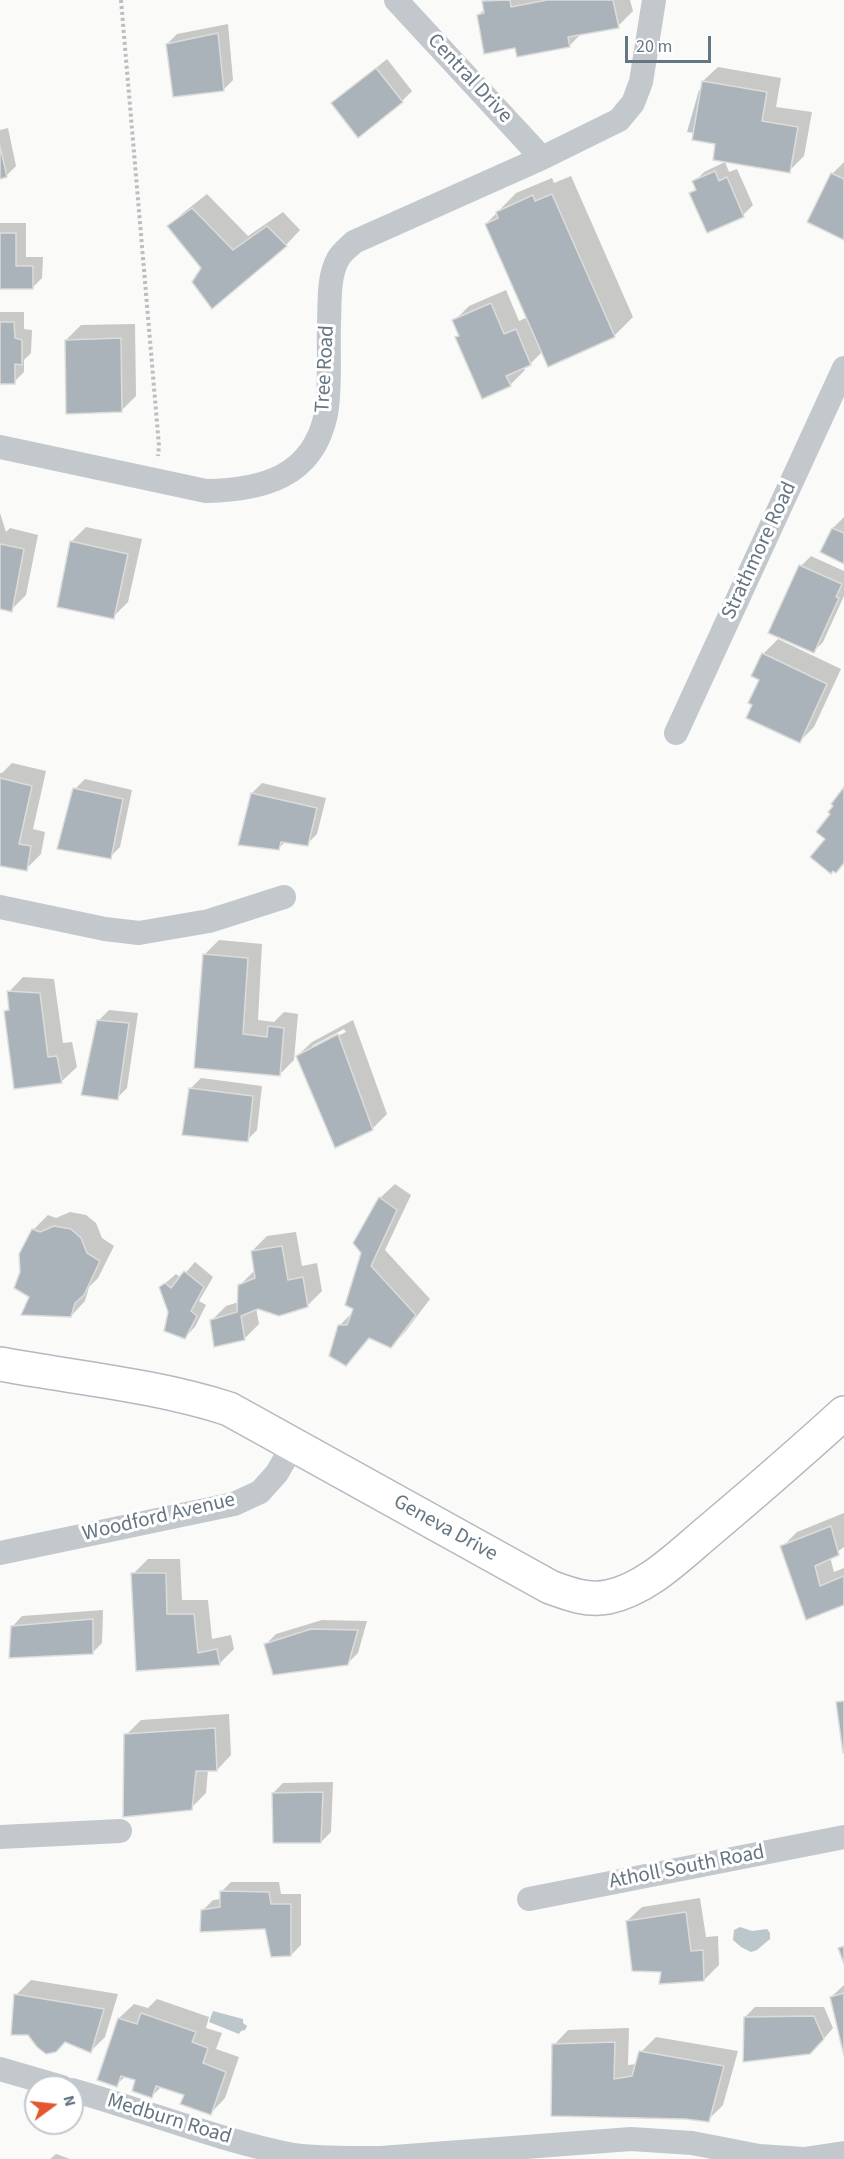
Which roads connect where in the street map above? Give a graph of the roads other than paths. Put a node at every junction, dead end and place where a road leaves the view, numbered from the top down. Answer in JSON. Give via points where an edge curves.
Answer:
{"nodes":[{"id":1,"x":396,"y":0,"type":"edge"},
{"id":2,"x":654,"y":0,"type":"edge"},
{"id":3,"x":542,"y":158,"type":"junction"},
{"id":4,"x":844,"y":368,"type":"edge"},
{"id":5,"x":0,"y":447,"type":"edge"},
{"id":6,"x":676,"y":733,"type":"dead end"},
{"id":7,"x":284,"y":897,"type":"dead end"},
{"id":8,"x":0,"y":907,"type":"edge"},
{"id":9,"x":0,"y":1364,"type":"edge"},
{"id":10,"x":844,"y":1413,"type":"edge"},
{"id":11,"x":293,"y":1445,"type":"junction"},
{"id":12,"x":0,"y":1553,"type":"edge"},
{"id":13,"x":120,"y":1831,"type":"dead end"},
{"id":14,"x":0,"y":1837,"type":"edge"},
{"id":15,"x":844,"y":1837,"type":"edge"},
{"id":16,"x":529,"y":1899,"type":"dead end"},
{"id":17,"x":0,"y":2069,"type":"edge"},
{"id":18,"x":24,"y":2076,"type":"edge"},
{"id":19,"x":84,"y":2094,"type":"edge"},
{"id":20,"x":844,"y":2153,"type":"edge"},
{"id":21,"x":804,"y":2159,"type":"edge"}],
"edges":[{"from":1,"to":3,"type":"street","name":"Central Drive"},
{"from":2,"to":3,"type":"street","name":"Tree Road","via":[[643,71],[633,103],[619,120]]},
{"from":3,"to":5,"type":"street","name":"Tree Road","via":[[354,242],[339,257],[330,297],[326,416],[304,458],[284,476],[264,485],[206,491]]},
{"from":4,"to":6,"type":"street","name":"Strathmore Road"},
{"from":7,"to":8,"type":"street","via":[[209,921],[140,933]]},
{"from":9,"to":11,"type":"street","name":"Geneva Drive","via":[[209,1402]]},
{"from":10,"to":11,"type":"street","name":"Geneva Drive","via":[[663,1569],[634,1587],[607,1597],[581,1598],[550,1587]]},
{"from":11,"to":12,"type":"street","name":"Woodford Avenue","via":[[260,1492],[234,1504]]},
{"from":13,"to":14,"type":"street"},
{"from":15,"to":16,"type":"street","name":"Atholl South Road"},
{"from":17,"to":18,"type":"street"},
{"from":19,"to":21,"type":"street","name":"Medburn Road","via":[[212,2135],[295,2156],[381,2158],[631,2139],[692,2143],[759,2156]]},
{"from":20,"to":21,"type":"street","name":"Medburn Road"}]}
